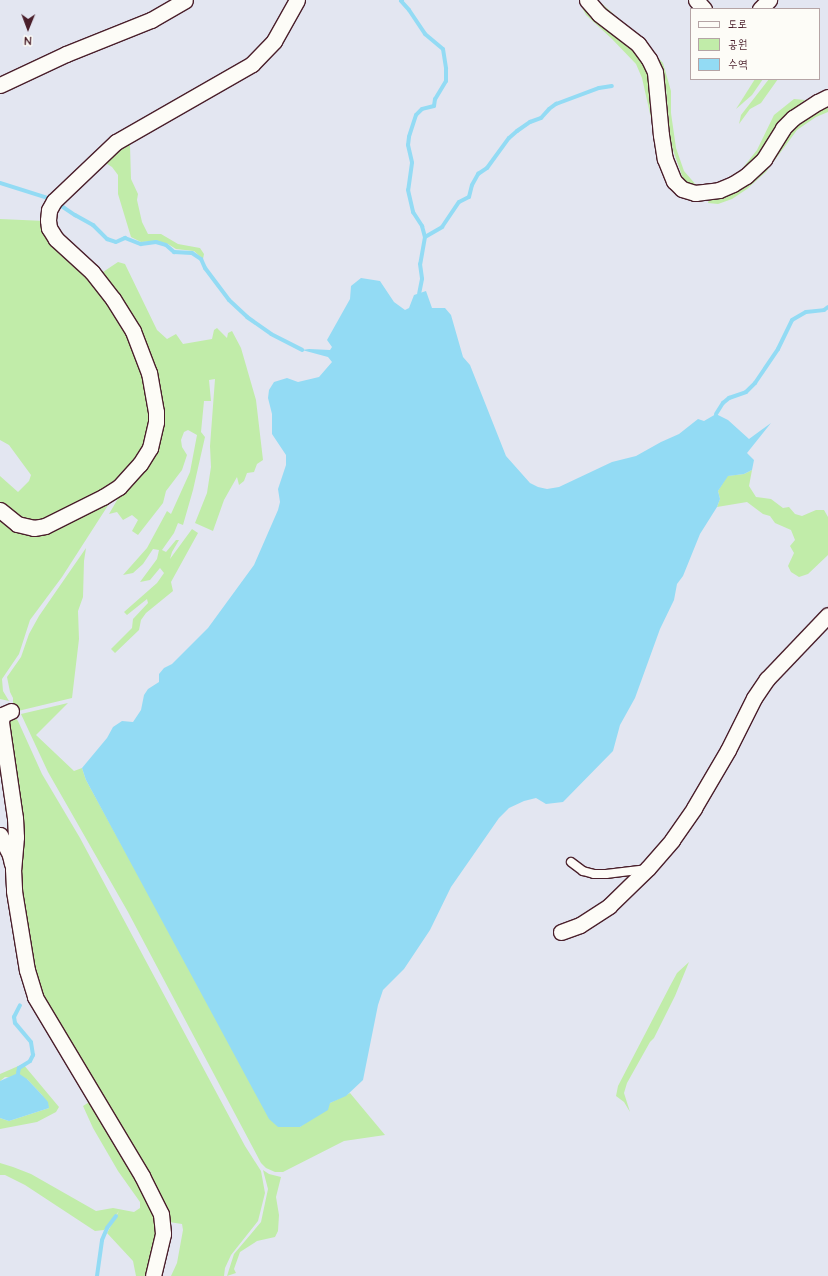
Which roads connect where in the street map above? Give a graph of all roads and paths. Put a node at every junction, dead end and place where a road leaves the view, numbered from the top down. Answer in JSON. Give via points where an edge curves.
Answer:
{"nodes":[{"id":1,"x":185,"y":0,"type":"edge"},
{"id":2,"x":297,"y":0,"type":"edge"},
{"id":3,"x":587,"y":0,"type":"edge"},
{"id":4,"x":696,"y":0,"type":"edge"},
{"id":5,"x":769,"y":0,"type":"edge"},
{"id":6,"x":703,"y":8,"type":"edge"},
{"id":7,"x":761,"y":8,"type":"edge"},
{"id":8,"x":0,"y":85,"type":"edge"},
{"id":9,"x":828,"y":97,"type":"edge"},
{"id":10,"x":0,"y":510,"type":"edge"},
{"id":11,"x":828,"y":615,"type":"edge"},
{"id":12,"x":11,"y":710,"type":"dead end"},
{"id":13,"x":0,"y":835,"type":"edge"},
{"id":14,"x":570,"y":862,"type":"dead end"},
{"id":15,"x":648,"y":868,"type":"junction"},
{"id":16,"x":13,"y":869,"type":"junction"},
{"id":17,"x":561,"y":932,"type":"dead end"},
{"id":18,"x":152,"y":1276,"type":"edge"}],
"edges":[{"from":1,"to":8,"type":"street","via":[[151,20],[66,54]]},
{"from":2,"to":10,"type":"street","via":[[274,41],[252,64],[116,142],[54,201],[49,210],[49,228],[56,239],[92,272],[133,331],[149,373],[156,422],[150,448],[140,464],[119,487],[102,497],[45,526],[34,528],[17,524]]},
{"from":3,"to":9,"type":"street","via":[[600,14],[638,44],[649,59],[655,72],[665,159],[674,181],[682,190],[695,193],[719,190],[746,176],[764,159],[783,128],[793,118]]},
{"from":4,"to":6,"type":"street"},
{"from":5,"to":7,"type":"street"},
{"from":11,"to":15,"type":"street","via":[[767,679],[694,808],[672,840]]},
{"from":12,"to":16,"type":"street","via":[[2,715],[1,722],[15,818],[16,849]]},
{"from":13,"to":16,"type":"street","via":[[10,855]]},
{"from":14,"to":15,"type":"lane","via":[[594,874],[631,872]]},
{"from":15,"to":17,"type":"street","via":[[609,906],[580,925]]},
{"from":16,"to":18,"type":"street","via":[[14,891],[27,970],[35,996],[142,1176],[161,1214],[163,1234]]}]}
